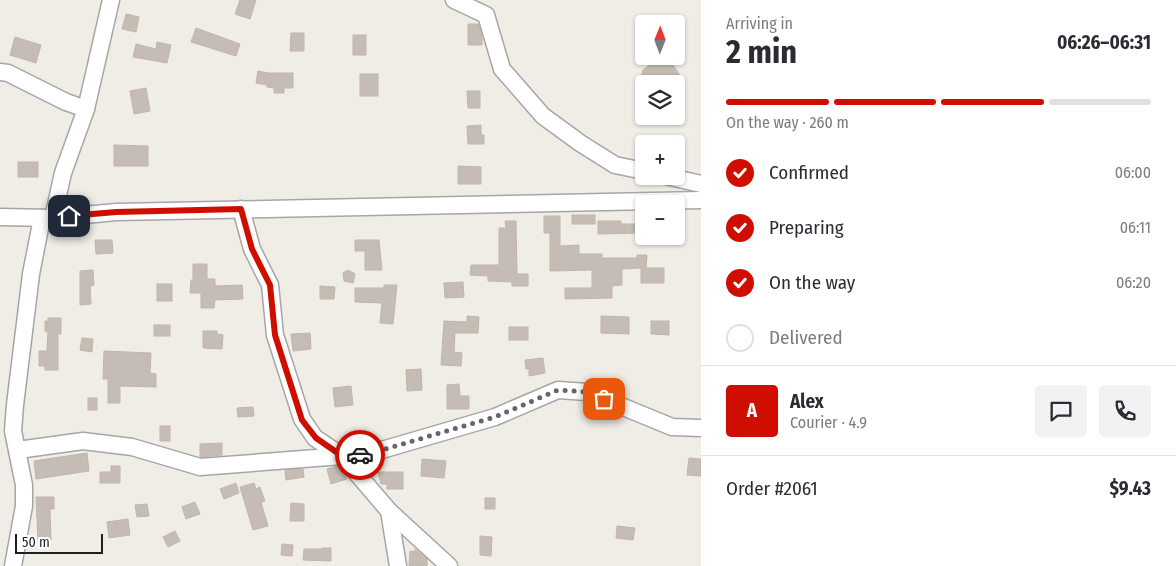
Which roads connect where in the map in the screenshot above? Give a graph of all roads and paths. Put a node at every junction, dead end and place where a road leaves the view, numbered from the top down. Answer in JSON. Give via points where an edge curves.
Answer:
{"nodes":[{"id":1,"x":111,"y":0,"type":"edge"},
{"id":2,"x":454,"y":0,"type":"edge"},
{"id":3,"x":0,"y":72,"type":"edge"},
{"id":4,"x":86,"y":109,"type":"junction"},
{"id":5,"x":635,"y":169,"type":"edge"},
{"id":6,"x":685,"y":180,"type":"edge"},
{"id":7,"x":701,"y":184,"type":"edge"},
{"id":8,"x":701,"y":200,"type":"edge"},
{"id":9,"x":241,"y":209,"type":"junction"},
{"id":10,"x":0,"y":217,"type":"edge"},
{"id":11,"x":47,"y":218,"type":"junction"},
{"id":12,"x":701,"y":428,"type":"edge"},
{"id":13,"x":18,"y":450,"type":"junction"},
{"id":14,"x":342,"y":456,"type":"junction"},
{"id":15,"x":389,"y":511,"type":"junction"},
{"id":16,"x":14,"y":566,"type":"edge"},
{"id":17,"x":398,"y":566,"type":"edge"},
{"id":18,"x":449,"y":566,"type":"edge"}],
"edges":[{"from":1,"to":4,"type":"street"},
{"from":2,"to":5,"type":"street","via":[[486,14],[502,69],[543,116],[615,165]]},
{"from":3,"to":4,"type":"street"},
{"from":4,"to":11,"type":"street"},
{"from":6,"to":7,"type":"street"},
{"from":8,"to":9,"type":"street"},
{"from":9,"to":11,"type":"street","via":[[116,212]]},
{"from":9,"to":14,"type":"street","via":[[252,249],[270,285],[275,335],[302,420],[316,438]]},
{"from":10,"to":11,"type":"street"},
{"from":11,"to":13,"type":"street","via":[[30,282],[14,431]]},
{"from":12,"to":14,"type":"street","via":[[672,427],[587,392],[558,390],[495,417],[368,454]]},
{"from":13,"to":14,"type":"street","via":[[83,441],[132,447],[200,467]]},
{"from":13,"to":16,"type":"street","via":[[24,506]]},
{"from":14,"to":15,"type":"street"},
{"from":15,"to":17,"type":"street"},
{"from":15,"to":18,"type":"street"}]}
